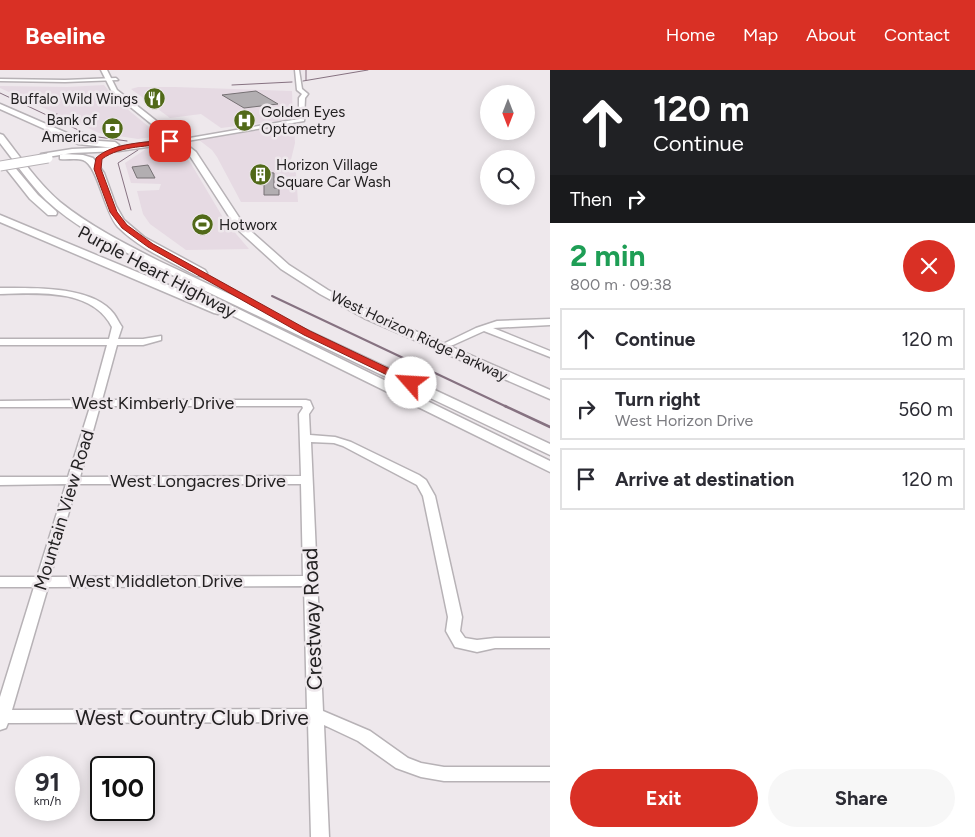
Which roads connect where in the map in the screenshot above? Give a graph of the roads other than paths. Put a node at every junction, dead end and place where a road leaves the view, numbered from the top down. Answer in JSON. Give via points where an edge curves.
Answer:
{"nodes":[{"id":1,"x":30,"y":70,"type":"edge"},
{"id":2,"x":75,"y":70,"type":"edge"},
{"id":3,"x":104,"y":70,"type":"edge"},
{"id":4,"x":112,"y":70,"type":"edge"},
{"id":5,"x":297,"y":70,"type":"edge"},
{"id":6,"x":112,"y":79,"type":"junction"},
{"id":7,"x":0,"y":80,"type":"edge"},
{"id":8,"x":32,"y":80,"type":"junction"},
{"id":9,"x":78,"y":81,"type":"junction"},
{"id":10,"x":0,"y":106,"type":"edge"},
{"id":11,"x":0,"y":137,"type":"edge"},
{"id":12,"x":180,"y":138,"type":"junction"},
{"id":13,"x":74,"y":140,"type":"junction"},
{"id":14,"x":117,"y":147,"type":"junction"},
{"id":15,"x":203,"y":153,"type":"dead end"},
{"id":16,"x":0,"y":155,"type":"edge"},
{"id":17,"x":61,"y":155,"type":"junction"},
{"id":18,"x":0,"y":164,"type":"edge"},
{"id":19,"x":97,"y":169,"type":"junction"},
{"id":20,"x":233,"y":211,"type":"junction"},
{"id":21,"x":0,"y":218,"type":"edge"},
{"id":22,"x":250,"y":238,"type":"junction"},
{"id":23,"x":271,"y":246,"type":"junction"},
{"id":24,"x":319,"y":284,"type":"junction"},
{"id":25,"x":0,"y":291,"type":"edge"},
{"id":26,"x":550,"y":322,"type":"edge"},
{"id":27,"x":394,"y":327,"type":"junction"},
{"id":28,"x":487,"y":329,"type":"junction"},
{"id":29,"x":307,"y":333,"type":"junction"},
{"id":30,"x":158,"y":338,"type":"dead end"},
{"id":31,"x":0,"y":342,"type":"edge"},
{"id":32,"x":114,"y":342,"type":"junction"},
{"id":33,"x":454,"y":346,"type":"junction"},
{"id":34,"x":314,"y":351,"type":"junction"},
{"id":35,"x":550,"y":354,"type":"edge"},
{"id":36,"x":550,"y":387,"type":"edge"},
{"id":37,"x":550,"y":396,"type":"edge"},
{"id":38,"x":96,"y":403,"type":"junction"},
{"id":39,"x":306,"y":403,"type":"joint"},
{"id":40,"x":0,"y":404,"type":"edge"},
{"id":41,"x":305,"y":438,"type":"junction"},
{"id":42,"x":550,"y":450,"type":"edge"},
{"id":43,"x":550,"y":467,"type":"edge"},
{"id":44,"x":307,"y":480,"type":"junction"},
{"id":45,"x":0,"y":481,"type":"edge"},
{"id":46,"x":72,"y":481,"type":"junction"},
{"id":47,"x":311,"y":581,"type":"junction"},
{"id":48,"x":0,"y":582,"type":"edge"},
{"id":49,"x":42,"y":582,"type":"junction"},
{"id":50,"x":550,"y":643,"type":"edge"},
{"id":51,"x":316,"y":715,"type":"junction"},
{"id":52,"x":1,"y":720,"type":"edge"},
{"id":53,"x":550,"y":774,"type":"edge"},
{"id":54,"x":320,"y":837,"type":"edge"}],
"edges":[{"from":1,"to":8,"type":"street"},
{"from":2,"to":9,"type":"street"},
{"from":3,"to":6,"type":"main road"},
{"from":4,"to":6,"type":"main road"},
{"from":5,"to":12,"type":"street","via":[[300,90],[305,94],[302,98],[302,120]]},
{"from":6,"to":9,"type":"street"},
{"from":6,"to":12,"type":"main road","via":[[114,91]]},
{"from":7,"to":8,"type":"street"},
{"from":8,"to":9,"type":"street"},
{"from":10,"to":13,"type":"highway"},
{"from":11,"to":29,"type":"highway","name":"Purple Heart Highway","via":[[46,194],[90,227],[155,263]]},
{"from":12,"to":14,"type":"main road"},
{"from":12,"to":15,"type":"main road"},
{"from":12,"to":20,"type":"main road","name":"West Horizon Ridge Parkway","via":[[216,181]]},
{"from":13,"to":14,"type":"highway"},
{"from":13,"to":17,"type":"highway","via":[[77,146]]},
{"from":14,"to":17,"type":"main road"},
{"from":14,"to":19,"type":"highway","via":[[101,155]]},
{"from":16,"to":34,"type":"highway","name":"Purple Heart Highway","via":[[34,197],[82,234],[118,255]]},
{"from":17,"to":18,"type":"main road","bridge":true},
{"from":17,"to":19,"type":"highway","via":[[88,159]]},
{"from":19,"to":29,"type":"highway","via":[[113,212],[132,232]]},
{"from":20,"to":22,"type":"main road","name":"West Horizon Ridge Parkway"},
{"from":20,"to":23,"type":"main road","name":"West Horizon Ridge Parkway"},
{"from":21,"to":34,"type":"highway"},
{"from":22,"to":23,"type":"main road"},
{"from":22,"to":24,"type":"main road","name":"West Horizon Ridge Parkway","via":[[272,257]]},
{"from":23,"to":24,"type":"main road","name":"West Horizon Ridge Parkway"},
{"from":24,"to":27,"type":"main road","name":"West Horizon Ridge Parkway","via":[[348,305]]},
{"from":24,"to":33,"type":"main road","name":"West Horizon Ridge Parkway"},
{"from":25,"to":32,"type":"street","name":"Mountain View Road","via":[[56,292],[95,304],[116,322]]},
{"from":26,"to":28,"type":"street","via":[[505,323]]},
{"from":27,"to":33,"type":"main road","via":[[448,347]]},
{"from":27,"to":37,"type":"main road","name":"West Horizon Ridge Parkway"},
{"from":28,"to":33,"type":"street","via":[[486,334]]},
{"from":28,"to":35,"type":"street"},
{"from":29,"to":42,"type":"highway","name":"Purple Heart Highway"},
{"from":30,"to":32,"type":"street","via":[[143,342]]},
{"from":31,"to":32,"type":"street"},
{"from":32,"to":38,"type":"street","name":"Mountain View Road"},
{"from":33,"to":36,"type":"main road","name":"West Horizon Ridge Parkway"},
{"from":34,"to":43,"type":"highway","name":"Purple Heart Highway"},
{"from":38,"to":39,"type":"street","name":"West Kimberly Drive"},
{"from":38,"to":40,"type":"street","name":"West Kimberly Drive"},
{"from":38,"to":46,"type":"street","name":"Mountain View Road"},
{"from":39,"to":41,"type":"street","name":"Crestway Road"},
{"from":41,"to":44,"type":"street","name":"Crestway Road"},
{"from":41,"to":50,"type":"street","via":[[347,444],[415,478],[426,488],[455,617],[453,631],[460,643],[477,646]]},
{"from":44,"to":46,"type":"street","name":"West Longacres Drive"},
{"from":44,"to":47,"type":"street","name":"Crestway Road"},
{"from":45,"to":46,"type":"street","name":"West Longacres Drive"},
{"from":46,"to":49,"type":"street","name":"Mountain View Road"},
{"from":47,"to":49,"type":"street","name":"West Middleton Drive"},
{"from":47,"to":51,"type":"street","name":"Crestway Road"},
{"from":48,"to":49,"type":"street","name":"West Middleton Drive"},
{"from":49,"to":52,"type":"street","name":"Mountain View Road"},
{"from":51,"to":52,"type":"street","name":"West Country Club Drive"},
{"from":51,"to":53,"type":"street","name":"West Country Club Drive","via":[[364,736],[402,763],[421,770],[444,774]]},
{"from":51,"to":54,"type":"street","name":"Crestway Road"}]}
